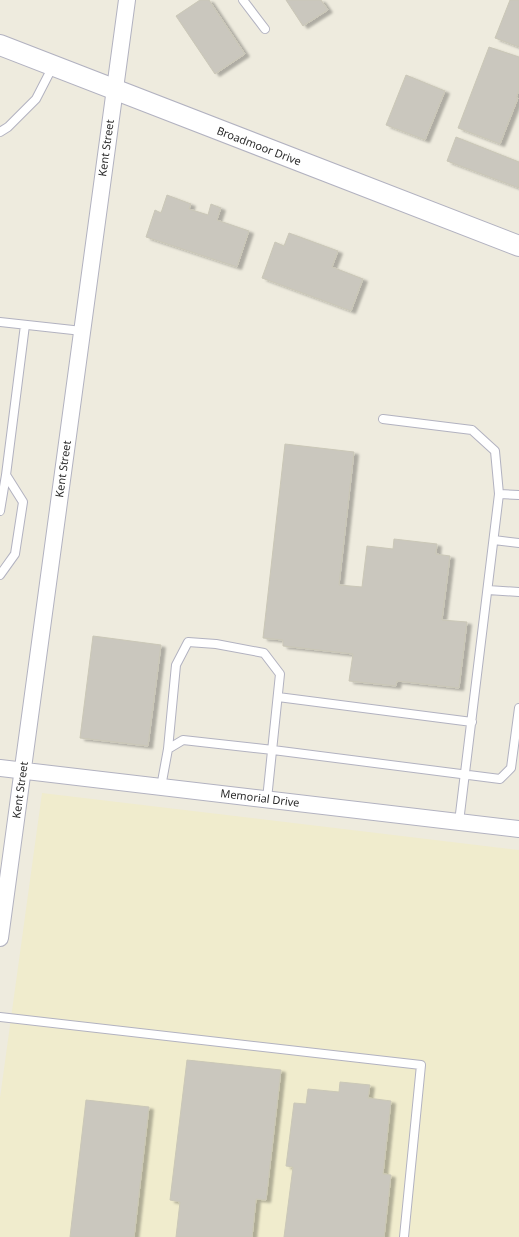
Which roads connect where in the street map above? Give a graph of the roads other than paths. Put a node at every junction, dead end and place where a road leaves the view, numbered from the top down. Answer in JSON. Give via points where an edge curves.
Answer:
{"nodes":[{"id":1,"x":127,"y":0,"type":"edge"},
{"id":2,"x":243,"y":0,"type":"edge"},
{"id":3,"x":265,"y":29,"type":"dead end"},
{"id":4,"x":0,"y":45,"type":"edge"},
{"id":5,"x":53,"y":66,"type":"junction"},
{"id":6,"x":114,"y":90,"type":"junction"},
{"id":7,"x":0,"y":132,"type":"edge"},
{"id":8,"x":519,"y":246,"type":"edge"},
{"id":9,"x":0,"y":322,"type":"edge"},
{"id":10,"x":25,"y":325,"type":"junction"},
{"id":11,"x":82,"y":331,"type":"junction"},
{"id":12,"x":382,"y":419,"type":"dead end"},
{"id":13,"x":6,"y":475,"type":"junction"},
{"id":14,"x":499,"y":494,"type":"junction"},
{"id":15,"x":519,"y":495,"type":"edge"},
{"id":16,"x":0,"y":511,"type":"edge"},
{"id":17,"x":494,"y":540,"type":"junction"},
{"id":18,"x":519,"y":543,"type":"edge"},
{"id":19,"x":0,"y":575,"type":"edge"},
{"id":20,"x":488,"y":590,"type":"junction"},
{"id":21,"x":519,"y":592,"type":"edge"},
{"id":22,"x":278,"y":697,"type":"junction"},
{"id":23,"x":519,"y":708,"type":"edge"},
{"id":24,"x":472,"y":722,"type":"junction"},
{"id":25,"x":168,"y":749,"type":"junction"},
{"id":26,"x":273,"y":750,"type":"junction"},
{"id":27,"x":0,"y":768,"type":"edge"},
{"id":28,"x":22,"y":770,"type":"junction"},
{"id":29,"x":465,"y":775,"type":"junction"},
{"id":30,"x":161,"y":787,"type":"junction"},
{"id":31,"x":267,"y":799,"type":"junction"},
{"id":32,"x":459,"y":822,"type":"junction"},
{"id":33,"x":519,"y":829,"type":"edge"},
{"id":34,"x":0,"y":938,"type":"edge"},
{"id":35,"x":0,"y":1017,"type":"edge"},
{"id":36,"x":404,"y":1237,"type":"edge"}],
"edges":[{"from":1,"to":6,"type":"street","name":"Kent Street"},
{"from":2,"to":3,"type":"lane"},
{"from":4,"to":5,"type":"street","name":"Broadmoor Drive"},
{"from":5,"to":6,"type":"street","name":"Broadmoor Drive"},
{"from":5,"to":7,"type":"lane","via":[[36,99]]},
{"from":6,"to":8,"type":"street","name":"Broadmoor Drive"},
{"from":6,"to":11,"type":"street","name":"Kent Street"},
{"from":9,"to":10,"type":"lane"},
{"from":10,"to":11,"type":"lane"},
{"from":10,"to":13,"type":"lane"},
{"from":11,"to":28,"type":"street","name":"Kent Street"},
{"from":12,"to":14,"type":"lane","via":[[472,430],[495,451]]},
{"from":13,"to":16,"type":"lane"},
{"from":13,"to":19,"type":"lane","via":[[23,502],[15,554]]},
{"from":14,"to":15,"type":"lane"},
{"from":14,"to":17,"type":"lane"},
{"from":17,"to":18,"type":"lane"},
{"from":17,"to":20,"type":"lane"},
{"from":20,"to":21,"type":"lane"},
{"from":20,"to":24,"type":"lane"},
{"from":22,"to":24,"type":"lane"},
{"from":22,"to":25,"type":"lane","via":[[280,674],[264,653],[216,644],[188,642],[176,665]]},
{"from":22,"to":26,"type":"lane"},
{"from":23,"to":29,"type":"lane","via":[[511,768],[500,779]]},
{"from":24,"to":29,"type":"lane"},
{"from":25,"to":26,"type":"lane","via":[[183,740]]},
{"from":25,"to":30,"type":"lane"},
{"from":26,"to":29,"type":"lane"},
{"from":26,"to":31,"type":"lane"},
{"from":27,"to":28,"type":"street","name":"Memorial Drive"},
{"from":28,"to":30,"type":"street","name":"Memorial Drive"},
{"from":28,"to":34,"type":"street","name":"Kent Street"},
{"from":29,"to":32,"type":"lane"},
{"from":30,"to":31,"type":"street","name":"Memorial Drive"},
{"from":31,"to":32,"type":"street","name":"Memorial Drive"},
{"from":32,"to":33,"type":"street","name":"Memorial Drive"},
{"from":35,"to":36,"type":"lane","via":[[422,1065]]}]}
